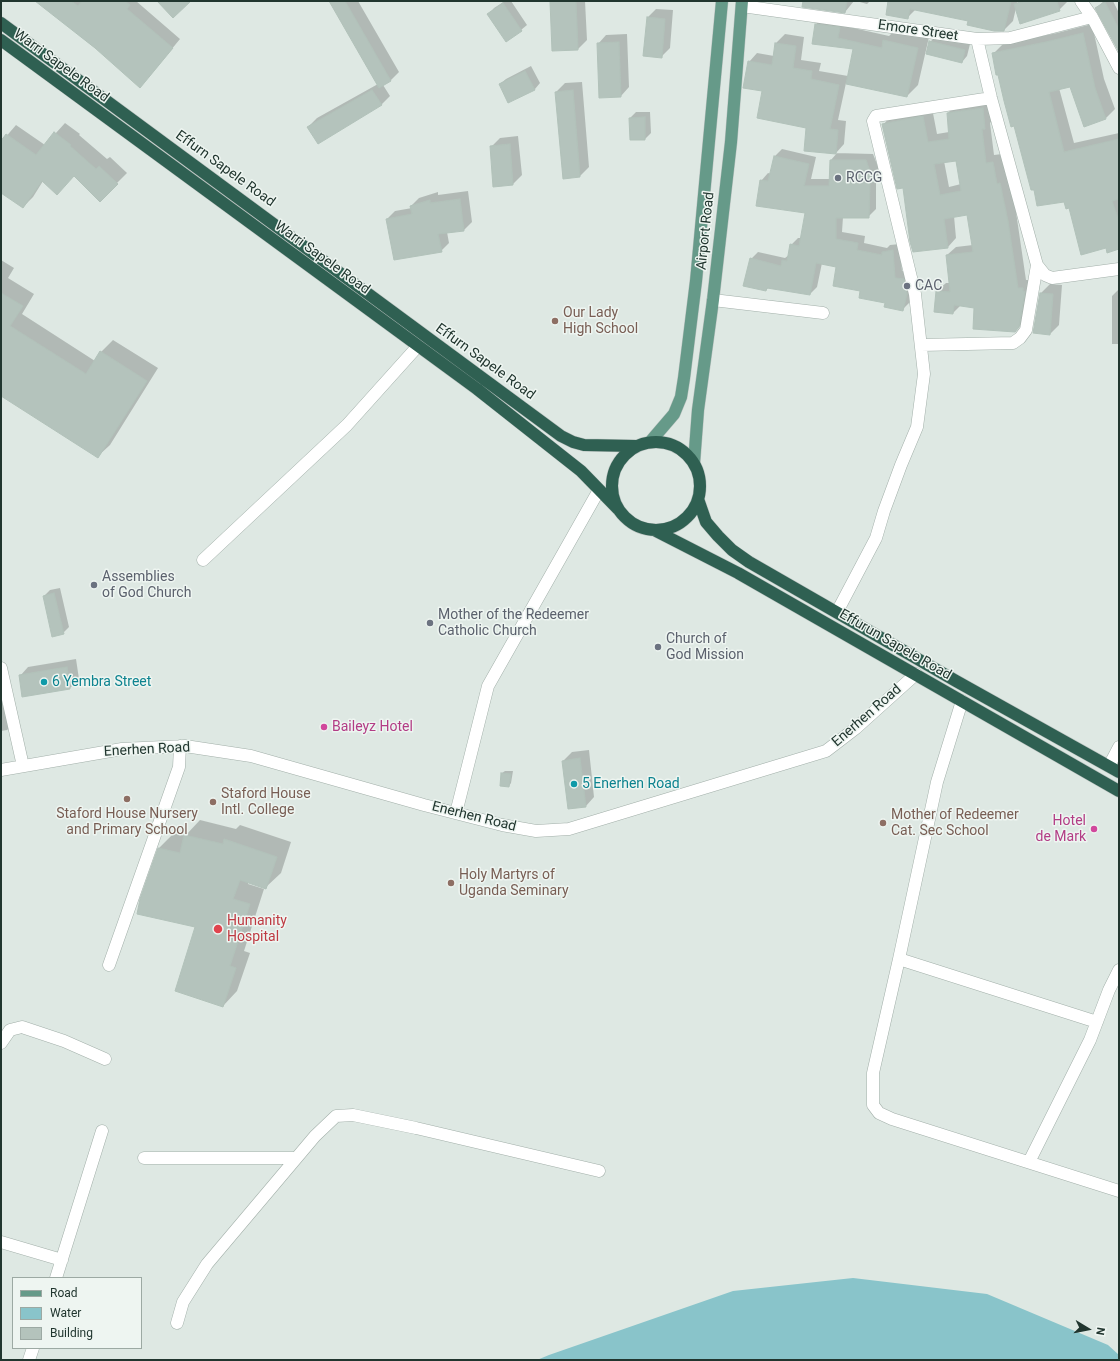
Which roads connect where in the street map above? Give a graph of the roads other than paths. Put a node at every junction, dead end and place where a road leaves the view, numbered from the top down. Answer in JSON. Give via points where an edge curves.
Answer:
{"nodes":[{"id":1,"x":722,"y":1,"type":"edge"},
{"id":2,"x":1081,"y":1,"type":"edge"},
{"id":3,"x":742,"y":4,"type":"edge"},
{"id":4,"x":1092,"y":18,"type":"junction"},
{"id":5,"x":1,"y":23,"type":"edge"},
{"id":6,"x":977,"y":39,"type":"junction"},
{"id":7,"x":1,"y":40,"type":"edge"},
{"id":8,"x":1119,"y":68,"type":"edge"},
{"id":9,"x":991,"y":98,"type":"junction"},
{"id":10,"x":701,"y":223,"type":"junction"},
{"id":11,"x":722,"y":225,"type":"junction"},
{"id":12,"x":1037,"y":265,"type":"junction"},
{"id":13,"x":1119,"y":269,"type":"edge"},
{"id":14,"x":713,"y":300,"type":"junction"},
{"id":15,"x":823,"y":313,"type":"dead end"},
{"id":16,"x":921,"y":345,"type":"junction"},
{"id":17,"x":418,"y":346,"type":"junction"},
{"id":18,"x":650,"y":442,"type":"junction"},
{"id":19,"x":636,"y":446,"type":"junction"},
{"id":20,"x":694,"y":463,"type":"junction"},
{"id":21,"x":599,"y":490,"type":"junction"},
{"id":22,"x":698,"y":499,"type":"junction"},
{"id":23,"x":618,"y":509,"type":"junction"},
{"id":24,"x":654,"y":530,"type":"junction"},
{"id":25,"x":203,"y":560,"type":"dead end"},
{"id":26,"x":837,"y":612,"type":"junction"},
{"id":27,"x":1,"y":668,"type":"edge"},
{"id":28,"x":916,"y":674,"type":"junction"},
{"id":29,"x":962,"y":701,"type":"junction"},
{"id":30,"x":180,"y":746,"type":"junction"},
{"id":31,"x":1119,"y":746,"type":"edge"},
{"id":32,"x":23,"y":766,"type":"junction"},
{"id":33,"x":1114,"y":769,"type":"edge"},
{"id":34,"x":1,"y":770,"type":"edge"},
{"id":35,"x":1119,"y":790,"type":"edge"},
{"id":36,"x":456,"y":813,"type":"junction"},
{"id":37,"x":899,"y":959,"type":"junction"},
{"id":38,"x":109,"y":965,"type":"dead end"},
{"id":39,"x":1119,"y":970,"type":"edge"},
{"id":40,"x":1097,"y":1022,"type":"junction"},
{"id":41,"x":1,"y":1043,"type":"edge"},
{"id":42,"x":105,"y":1059,"type":"dead end"},
{"id":43,"x":102,"y":1131,"type":"dead end"},
{"id":44,"x":144,"y":1158,"type":"dead end"},
{"id":45,"x":296,"y":1158,"type":"junction"},
{"id":46,"x":1029,"y":1162,"type":"junction"},
{"id":47,"x":599,"y":1171,"type":"dead end"},
{"id":48,"x":1119,"y":1191,"type":"edge"},
{"id":49,"x":1,"y":1242,"type":"edge"},
{"id":50,"x":62,"y":1260,"type":"junction"},
{"id":51,"x":56,"y":1277,"type":"edge"},
{"id":52,"x":177,"y":1322,"type":"dead end"},
{"id":53,"x":33,"y":1349,"type":"edge"},
{"id":54,"x":29,"y":1360,"type":"edge"}],
"edges":[{"from":1,"to":10,"type":"main road","name":"Airport Road"},
{"from":2,"to":4,"type":"street"},
{"from":3,"to":6,"type":"street","name":"Emore Street"},
{"from":3,"to":11,"type":"main road","name":"Airport Road"},
{"from":4,"to":6,"type":"street","name":"Emore Street","via":[[1010,38]]},
{"from":4,"to":8,"type":"street"},
{"from":5,"to":19,"type":"highway","name":"Effurn Sapele Road","via":[[561,436],[584,445]]},
{"from":6,"to":9,"type":"street"},
{"from":7,"to":17,"type":"highway","name":"Warri Sapele Road"},
{"from":9,"to":12,"type":"street"},
{"from":9,"to":16,"type":"street","via":[[876,116],[873,121],[915,294]]},
{"from":10,"to":11,"type":"main road"},
{"from":10,"to":18,"type":"main road","name":"Airport Road","via":[[681,397],[674,414]]},
{"from":11,"to":14,"type":"main road","name":"Airport Road"},
{"from":12,"to":13,"type":"street","via":[[1045,275],[1052,278]]},
{"from":12,"to":16,"type":"street","via":[[1026,330],[1013,343]]},
{"from":14,"to":15,"type":"street"},
{"from":14,"to":20,"type":"main road","name":"Airport Road","via":[[698,410]]},
{"from":16,"to":26,"type":"street","via":[[924,374],[917,427],[876,538]]},
{"from":17,"to":21,"type":"highway","name":"Warri Sapele Road","via":[[564,457]]},
{"from":17,"to":25,"type":"street","via":[[347,425]]},
{"from":18,"to":19,"type":"highway"},
{"from":18,"to":20,"type":"highway","via":[[663,442],[675,446],[686,453]]},
{"from":19,"to":23,"type":"highway","via":[[625,454],[616,466],[612,480],[613,495]]},
{"from":20,"to":22,"type":"highway","via":[[699,474]]},
{"from":21,"to":23,"type":"highway","name":"Warri Sapele Road"},
{"from":21,"to":36,"type":"street","via":[[488,686]]},
{"from":22,"to":24,"type":"highway","via":[[692,512],[681,522],[668,528]]},
{"from":22,"to":26,"type":"highway","name":"Effurun Sapele Road","via":[[706,522],[732,550]]},
{"from":23,"to":24,"type":"highway","via":[[628,520],[640,527]]},
{"from":24,"to":28,"type":"highway","name":"Effurun Sapele Road","via":[[738,573]]},
{"from":26,"to":33,"type":"highway","name":"Effurun Sapele Road"},
{"from":27,"to":32,"type":"street"},
{"from":28,"to":29,"type":"highway","name":"Effurun Sapele Road"},
{"from":28,"to":36,"type":"street","name":"Enerhen Road","via":[[856,728],[826,751],[767,770],[569,829],[536,831]]},
{"from":29,"to":35,"type":"highway","name":"Effurun Sapele Road"},
{"from":29,"to":37,"type":"street","via":[[937,782]]},
{"from":30,"to":32,"type":"street","name":"Enerhen Road","via":[[122,749]]},
{"from":30,"to":36,"type":"street","name":"Enerhen Road","via":[[251,756]]},
{"from":30,"to":38,"type":"street","via":[[179,767]]},
{"from":31,"to":33,"type":"street"},
{"from":32,"to":34,"type":"street","name":"Enerhen Road"},
{"from":37,"to":40,"type":"street"},
{"from":37,"to":46,"type":"street","via":[[873,1073],[873,1105],[879,1113],[892,1119]]},
{"from":39,"to":40,"type":"street"},
{"from":40,"to":46,"type":"street"},
{"from":41,"to":42,"type":"street","via":[[10,1030],[22,1027],[64,1041]]},
{"from":43,"to":50,"type":"street"},
{"from":44,"to":45,"type":"street"},
{"from":45,"to":47,"type":"street","via":[[336,1116],[353,1115]]},
{"from":45,"to":52,"type":"street","via":[[207,1264],[183,1302]]},
{"from":46,"to":48,"type":"street"},
{"from":49,"to":50,"type":"street"},
{"from":50,"to":51,"type":"street"},
{"from":53,"to":54,"type":"street"}]}
